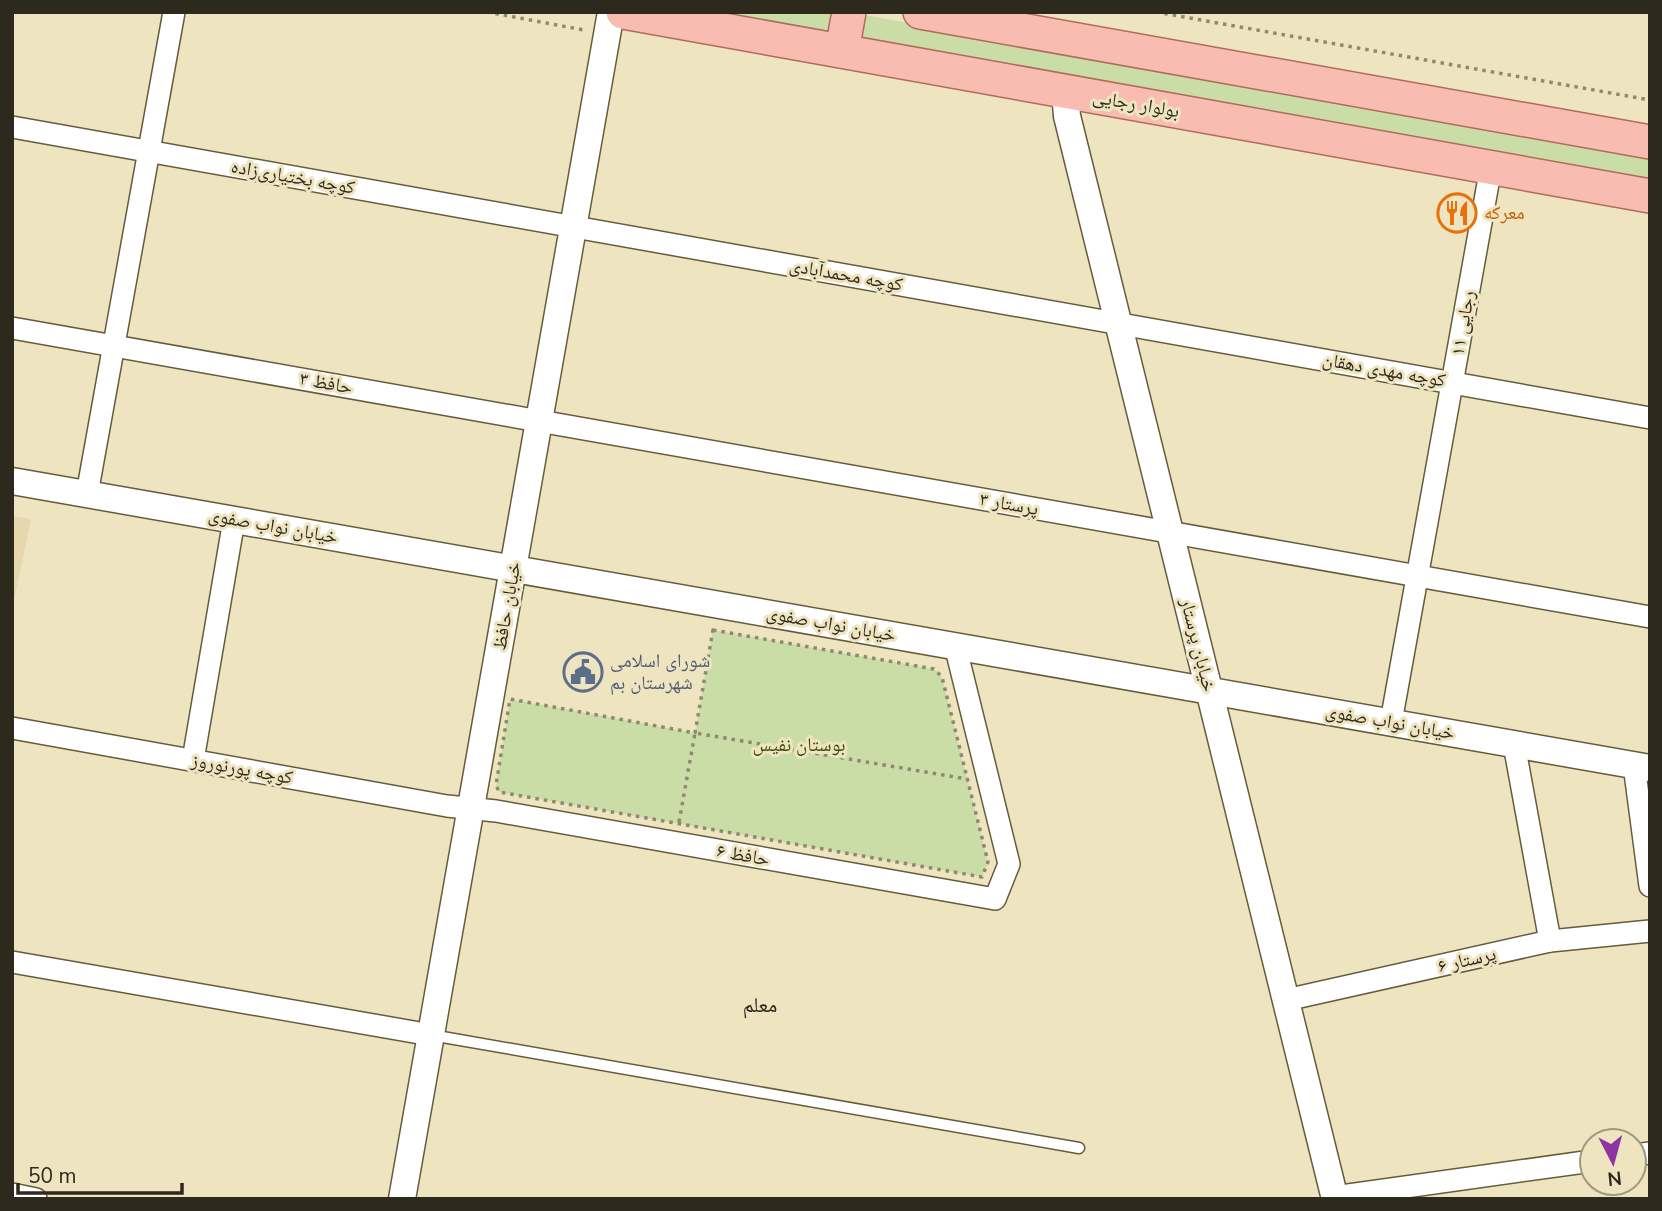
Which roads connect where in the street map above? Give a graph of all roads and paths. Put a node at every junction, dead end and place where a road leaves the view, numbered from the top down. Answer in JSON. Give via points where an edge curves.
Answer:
{"nodes":[{"id":1,"x":174,"y":12,"type":"edge"},
{"id":2,"x":611,"y":12,"type":"edge"},
{"id":3,"x":623,"y":12,"type":"edge"},
{"id":4,"x":849,"y":12,"type":"edge"},
{"id":5,"x":920,"y":12,"type":"edge"},
{"id":6,"x":1156,"y":12,"type":"edge"},
{"id":7,"x":842,"y":51,"type":"junction"},
{"id":8,"x":1065,"y":91,"type":"junction"},
{"id":9,"x":1650,"y":100,"type":"edge"},
{"id":10,"x":12,"y":127,"type":"edge"},
{"id":11,"x":1650,"y":142,"type":"edge"},
{"id":12,"x":149,"y":151,"type":"junction"},
{"id":13,"x":1491,"y":167,"type":"junction"},
{"id":14,"x":1650,"y":195,"type":"edge"},
{"id":15,"x":573,"y":227,"type":"junction"},
{"id":16,"x":1118,"y":323,"type":"junction"},
{"id":17,"x":12,"y":328,"type":"edge"},
{"id":18,"x":114,"y":346,"type":"junction"},
{"id":19,"x":1452,"y":382,"type":"junction"},
{"id":20,"x":1650,"y":418,"type":"edge"},
{"id":21,"x":539,"y":421,"type":"junction"},
{"id":22,"x":848,"y":476,"type":"joint"},
{"id":23,"x":12,"y":481,"type":"edge"},
{"id":24,"x":87,"y":494,"type":"junction"},
{"id":25,"x":234,"y":520,"type":"junction"},
{"id":26,"x":1170,"y":533,"type":"junction"},
{"id":27,"x":514,"y":568,"type":"junction"},
{"id":28,"x":1417,"y":577,"type":"junction"},
{"id":29,"x":1650,"y":617,"type":"edge"},
{"id":30,"x":955,"y":645,"type":"junction"},
{"id":31,"x":513,"y":687,"type":"dead end"},
{"id":32,"x":1209,"y":690,"type":"junction"},
{"id":33,"x":510,"y":699,"type":"junction"},
{"id":34,"x":1391,"y":722,"type":"junction"},
{"id":35,"x":12,"y":727,"type":"edge"},
{"id":36,"x":695,"y":733,"type":"junction"},
{"id":37,"x":1514,"y":744,"type":"junction"},
{"id":38,"x":193,"y":760,"type":"junction"},
{"id":39,"x":1642,"y":766,"type":"edge"},
{"id":40,"x":968,"y":779,"type":"junction"},
{"id":41,"x":989,"y":786,"type":"junction"},
{"id":42,"x":472,"y":807,"type":"junction"},
{"id":43,"x":677,"y":833,"type":"junction"},
{"id":44,"x":1650,"y":886,"type":"edge"},
{"id":45,"x":1650,"y":931,"type":"edge"},
{"id":46,"x":1550,"y":941,"type":"junction"},
{"id":47,"x":12,"y":962,"type":"edge"},
{"id":48,"x":1286,"y":1000,"type":"junction"},
{"id":49,"x":431,"y":1035,"type":"junction"},
{"id":50,"x":1079,"y":1148,"type":"dead end"},
{"id":51,"x":1578,"y":1163,"type":"edge"},
{"id":52,"x":12,"y":1194,"type":"edge"},
{"id":53,"x":1332,"y":1198,"type":"edge"},
{"id":54,"x":36,"y":1199,"type":"edge"},
{"id":55,"x":402,"y":1199,"type":"edge"}],
"edges":[{"from":1,"to":12,"type":"street"},
{"from":2,"to":15,"type":"street","name":"خیابان حافظ"},
{"from":3,"to":7,"type":"main road","name":"بولوار رجایی"},
{"from":4,"to":7,"type":"main road"},
{"from":5,"to":11,"type":"main road"},
{"from":6,"to":9,"type":"path"},
{"from":7,"to":8,"type":"main road","name":"بولوار رجایی"},
{"from":8,"to":13,"type":"main road","name":"بولوار رجایی"},
{"from":8,"to":16,"type":"street","name":"خیابان پرستار","via":[[1067,116]]},
{"from":10,"to":12,"type":"street","name":"کوچه بختیاری‌زاده"},
{"from":12,"to":15,"type":"street","name":"کوچه بختیاری‌زاده"},
{"from":12,"to":18,"type":"street"},
{"from":13,"to":14,"type":"main road","name":"بولوار رجایی"},
{"from":13,"to":19,"type":"street","name":"رجایی ۱۱"},
{"from":15,"to":16,"type":"street","name":"کوچه محمدآبادی"},
{"from":15,"to":21,"type":"street","name":"خیابان حافظ"},
{"from":16,"to":19,"type":"street","name":"کوچه مهدی دهقان"},
{"from":16,"to":26,"type":"street","name":"خیابان پرستار"},
{"from":17,"to":18,"type":"street","name":"حافظ ۳"},
{"from":18,"to":21,"type":"street","name":"حافظ ۳"},
{"from":18,"to":24,"type":"street"},
{"from":19,"to":20,"type":"street","name":"کوچه مهدی دهقان"},
{"from":19,"to":28,"type":"street","name":"رجایی ۱۱"},
{"from":21,"to":22,"type":"street","name":"حافظ ۳"},
{"from":21,"to":27,"type":"street","name":"خیابان حافظ"},
{"from":22,"to":26,"type":"street","name":"پرستار ۳"},
{"from":23,"to":24,"type":"street","name":"خیابان نواب صفوی"},
{"from":24,"to":25,"type":"street","name":"خیابان نواب صفوی"},
{"from":25,"to":27,"type":"street","name":"خیابان نواب صفوی"},
{"from":25,"to":38,"type":"street"},
{"from":26,"to":28,"type":"street","name":"پرستار ۳"},
{"from":26,"to":32,"type":"street","name":"خیابان پرستار"},
{"from":27,"to":30,"type":"street","name":"خیابان نواب صفوی"},
{"from":27,"to":42,"type":"street","name":"خیابان حافظ"},
{"from":28,"to":29,"type":"street","name":"پرستار ۳"},
{"from":28,"to":34,"type":"street","name":"رجایی ۱۱"},
{"from":30,"to":32,"type":"street","name":"خیابان نواب صفوی"},
{"from":30,"to":41,"type":"street"},
{"from":31,"to":33,"type":"path"},
{"from":32,"to":34,"type":"street","name":"خیابان نواب صفوی"},
{"from":32,"to":48,"type":"street","name":"خیابان پرستار"},
{"from":33,"to":36,"type":"path"},
{"from":33,"to":43,"type":"path","via":[[496,785],[499,792]]},
{"from":34,"to":37,"type":"street","name":"خیابان نواب صفوی"},
{"from":35,"to":38,"type":"street","name":"کوچه پورنوروز"},
{"from":36,"to":40,"type":"path"},
{"from":36,"to":40,"type":"path","via":[[713,629],[934,669],[942,677]]},
{"from":36,"to":43,"type":"path"},
{"from":37,"to":39,"type":"street","name":"خیابان نواب صفوی"},
{"from":37,"to":46,"type":"street"},
{"from":38,"to":42,"type":"street","name":"کوچه پورنوروز"},
{"from":39,"to":44,"type":"street"},
{"from":40,"to":41,"type":"path"},
{"from":40,"to":43,"type":"path","via":[[988,863],[982,877]]},
{"from":41,"to":43,"type":"street","name":"حافظ ۶","via":[[1009,864],[995,899]]},
{"from":42,"to":43,"type":"street","name":"حافظ ۶"},
{"from":42,"to":49,"type":"street","name":"خیابان حافظ"},
{"from":45,"to":46,"type":"street","name":"پرستار ۶"},
{"from":46,"to":48,"type":"street","name":"پرستار ۶"},
{"from":47,"to":49,"type":"street"},
{"from":48,"to":53,"type":"street","name":"خیابان پرستار"},
{"from":49,"to":50,"type":"lane"},
{"from":49,"to":55,"type":"street","name":"خیابان حافظ"},
{"from":51,"to":53,"type":"street"},
{"from":52,"to":54,"type":"street"}]}
